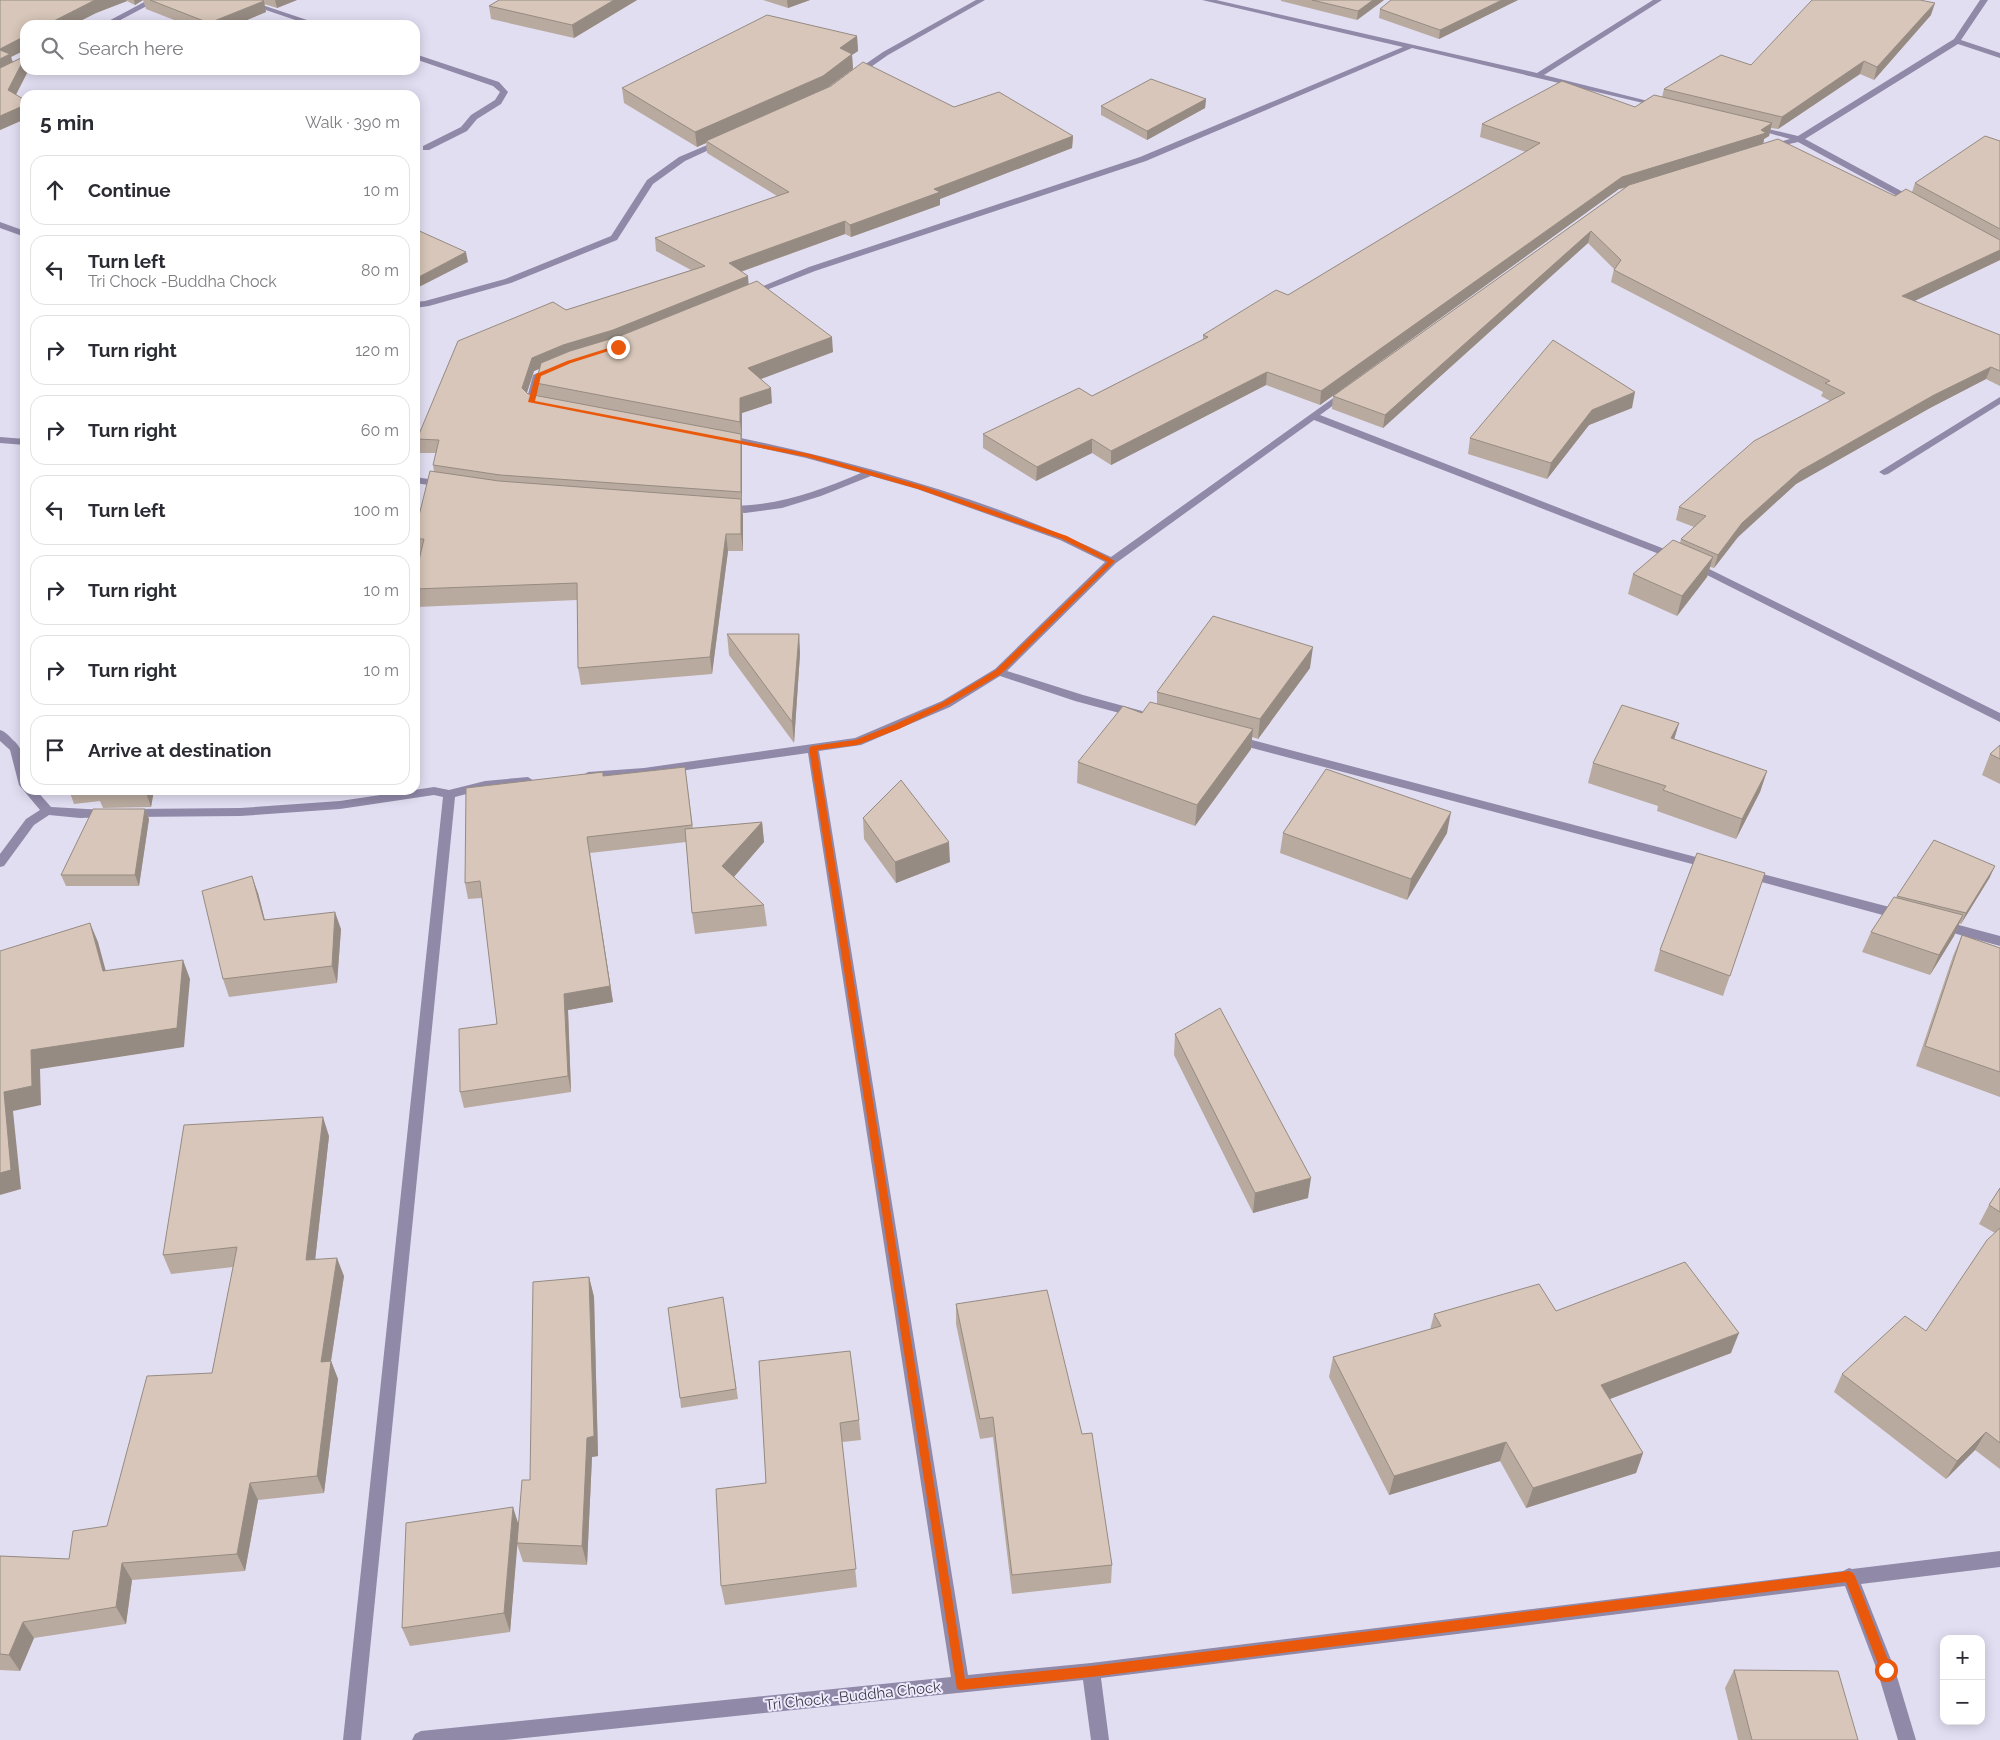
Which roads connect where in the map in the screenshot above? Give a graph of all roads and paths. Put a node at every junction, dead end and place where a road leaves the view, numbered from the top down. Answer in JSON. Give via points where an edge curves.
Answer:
{"nodes":[{"id":1,"x":154,"y":0,"type":"edge"},
{"id":2,"x":240,"y":0,"type":"edge"},
{"id":3,"x":981,"y":0,"type":"edge"},
{"id":4,"x":1211,"y":0,"type":"edge"},
{"id":5,"x":1658,"y":0,"type":"edge"},
{"id":6,"x":1984,"y":0,"type":"edge"},
{"id":7,"x":115,"y":20,"type":"edge"},
{"id":8,"x":302,"y":20,"type":"edge"},
{"id":9,"x":1957,"y":41,"type":"junction"},
{"id":10,"x":1411,"y":46,"type":"junction"},
{"id":11,"x":2000,"y":56,"type":"edge"},
{"id":12,"x":420,"y":58,"type":"edge"},
{"id":13,"x":1538,"y":76,"type":"junction"},
{"id":14,"x":844,"y":82,"type":"edge"},
{"id":15,"x":1664,"y":106,"type":"edge"},
{"id":16,"x":1751,"y":127,"type":"edge"},
{"id":17,"x":732,"y":137,"type":"edge"},
{"id":18,"x":1799,"y":138,"type":"junction"},
{"id":19,"x":426,"y":148,"type":"dead end"},
{"id":20,"x":1762,"y":150,"type":"edge"},
{"id":21,"x":1922,"y":206,"type":"edge"},
{"id":22,"x":0,"y":224,"type":"edge"},
{"id":23,"x":20,"y":232,"type":"edge"},
{"id":24,"x":738,"y":299,"type":"edge"},
{"id":25,"x":420,"y":305,"type":"edge"},
{"id":26,"x":561,"y":365,"type":"edge"},
{"id":27,"x":1352,"y":387,"type":"edge"},
{"id":28,"x":2000,"y":400,"type":"edge"},
{"id":29,"x":550,"y":406,"type":"edge"},
{"id":30,"x":1313,"y":416,"type":"junction"},
{"id":31,"x":718,"y":437,"type":"edge"},
{"id":32,"x":0,"y":440,"type":"edge"},
{"id":33,"x":20,"y":442,"type":"edge"},
{"id":34,"x":870,"y":472,"type":"junction"},
{"id":35,"x":1884,"y":472,"type":"dead end"},
{"id":36,"x":420,"y":481,"type":"edge"},
{"id":37,"x":454,"y":486,"type":"edge"},
{"id":38,"x":711,"y":508,"type":"edge"},
{"id":39,"x":1112,"y":561,"type":"junction"},
{"id":40,"x":999,"y":672,"type":"junction"},
{"id":41,"x":1146,"y":716,"type":"edge"},
{"id":42,"x":2000,"y":718,"type":"edge"},
{"id":43,"x":0,"y":734,"type":"edge"},
{"id":44,"x":1223,"y":736,"type":"edge"},
{"id":45,"x":812,"y":748,"type":"junction"},
{"id":46,"x":20,"y":765,"type":"edge"},
{"id":47,"x":574,"y":778,"type":"edge"},
{"id":48,"x":545,"y":780,"type":"edge"},
{"id":49,"x":420,"y":792,"type":"edge"},
{"id":50,"x":449,"y":794,"type":"junction"},
{"id":51,"x":33,"y":795,"type":"edge"},
{"id":52,"x":403,"y":795,"type":"edge"},
{"id":53,"x":47,"y":811,"type":"junction"},
{"id":54,"x":0,"y":863,"type":"edge"},
{"id":55,"x":2000,"y":941,"type":"edge"},
{"id":56,"x":2000,"y":1559,"type":"edge"},
{"id":57,"x":1849,"y":1576,"type":"junction"},
{"id":58,"x":1091,"y":1671,"type":"junction"},
{"id":59,"x":961,"y":1685,"type":"junction"},
{"id":60,"x":352,"y":1740,"type":"edge"},
{"id":61,"x":421,"y":1740,"type":"edge"},
{"id":62,"x":1100,"y":1740,"type":"edge"},
{"id":63,"x":1907,"y":1740,"type":"edge"}],
"edges":[{"from":1,"to":7,"type":"street"},
{"from":2,"to":8,"type":"street"},
{"from":3,"to":14,"type":"street","via":[[949,21],[902,44]]},
{"from":4,"to":10,"type":"street"},
{"from":5,"to":13,"type":"street"},
{"from":6,"to":9,"type":"street"},
{"from":9,"to":11,"type":"street"},
{"from":9,"to":18,"type":"street"},
{"from":10,"to":13,"type":"street"},
{"from":10,"to":24,"type":"street","via":[[1143,159],[812,269]]},
{"from":12,"to":19,"type":"street","via":[[496,84],[504,92],[498,102],[474,117],[464,129]]},
{"from":13,"to":15,"type":"street"},
{"from":16,"to":18,"type":"street"},
{"from":17,"to":25,"type":"street","via":[[682,159],[650,182],[614,238],[508,281]]},
{"from":18,"to":20,"type":"street"},
{"from":18,"to":21,"type":"street"},
{"from":22,"to":23,"type":"street"},
{"from":26,"to":29,"type":"street","via":[[538,375],[532,402]]},
{"from":27,"to":30,"type":"street"},
{"from":28,"to":35,"type":"street"},
{"from":30,"to":39,"type":"street"},
{"from":30,"to":42,"type":"street","via":[[1690,563]]},
{"from":31,"to":34,"type":"street","via":[[808,455]]},
{"from":32,"to":33,"type":"street"},
{"from":34,"to":38,"type":"street","via":[[805,500],[749,511]]},
{"from":34,"to":39,"type":"street","via":[[1064,538]]},
{"from":36,"to":37,"type":"street"},
{"from":39,"to":40,"type":"street"},
{"from":40,"to":41,"type":"street"},
{"from":40,"to":45,"type":"street","via":[[946,704],[896,727],[857,742]]},
{"from":43,"to":46,"type":"street","via":[[16,749]]},
{"from":44,"to":55,"type":"street"},
{"from":45,"to":47,"type":"street","via":[[644,772]]},
{"from":45,"to":59,"type":"street"},
{"from":48,"to":50,"type":"street","via":[[485,785]]},
{"from":49,"to":50,"type":"street","via":[[434,790]]},
{"from":50,"to":60,"type":"street"},
{"from":51,"to":53,"type":"street"},
{"from":52,"to":53,"type":"street","via":[[340,805],[240,812],[80,814]]},
{"from":53,"to":54,"type":"street","via":[[30,822]]},
{"from":56,"to":57,"type":"street","name":"Tri Chock -Buddha Chock"},
{"from":57,"to":58,"type":"street","name":"Tri Chock -Buddha Chock"},
{"from":57,"to":63,"type":"street","via":[[1886,1670]]},
{"from":58,"to":59,"type":"street","name":"Tri Chock -Buddha Chock"},
{"from":58,"to":62,"type":"street"},
{"from":59,"to":61,"type":"street","name":"Tri Chock -Buddha Chock"}]}
